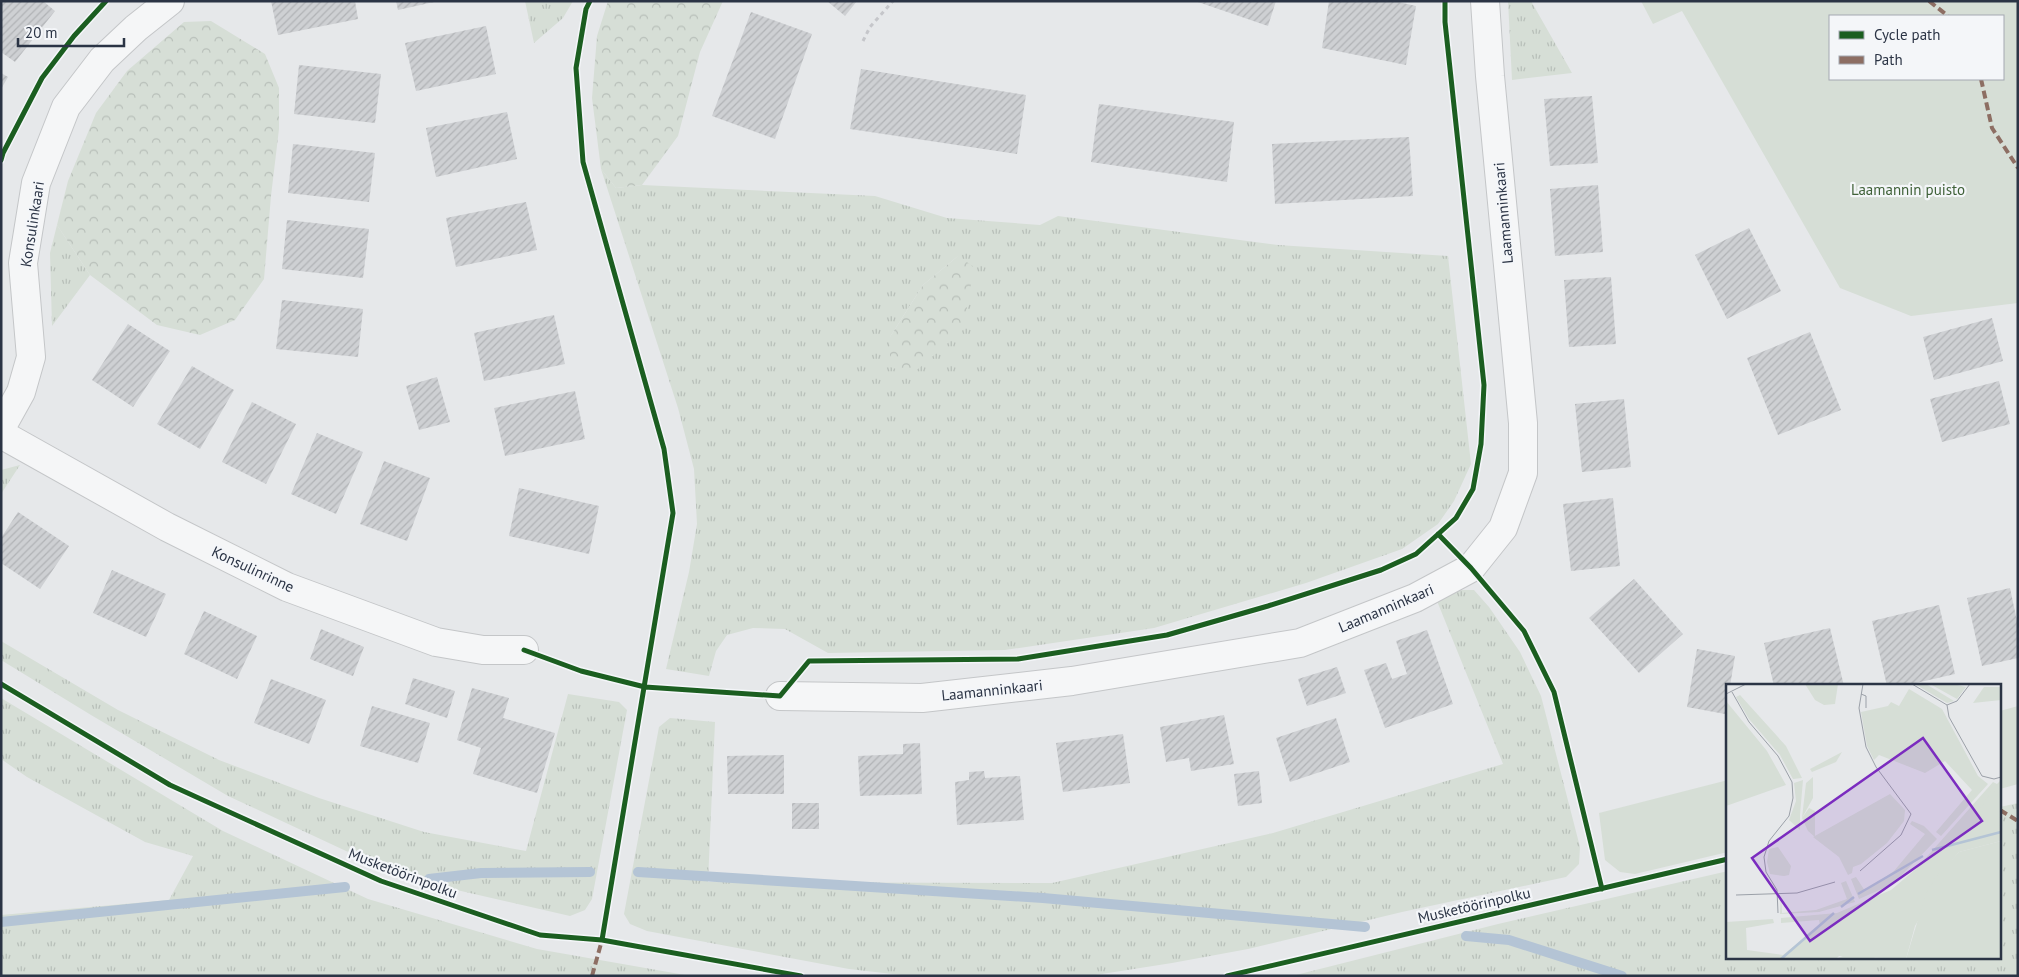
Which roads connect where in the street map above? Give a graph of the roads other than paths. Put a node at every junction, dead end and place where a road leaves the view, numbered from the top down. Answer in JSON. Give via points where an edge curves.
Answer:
{"nodes":[{"id":1,"x":170,"y":1,"type":"edge"},
{"id":2,"x":1485,"y":1,"type":"edge"},
{"id":3,"x":1,"y":428,"type":"edge"},
{"id":4,"x":1,"y":434,"type":"edge"},
{"id":5,"x":524,"y":650,"type":"dead end"},
{"id":6,"x":780,"y":696,"type":"dead end"}],
"edges":[{"from":1,"to":3,"type":"street","name":"Konsulinkaari","via":[[102,60],[66,107],[59,124],[36,183],[23,263],[31,357],[21,392]]},
{"from":2,"to":6,"type":"street","name":"Laamanninkaari","via":[[1523,423],[1523,473],[1503,528],[1471,568],[1416,598],[1300,643],[1072,681],[922,698]]},
{"from":4,"to":5,"type":"street","name":"Konsulinrinne","via":[[167,527],[287,587],[436,642],[483,650]]}]}
